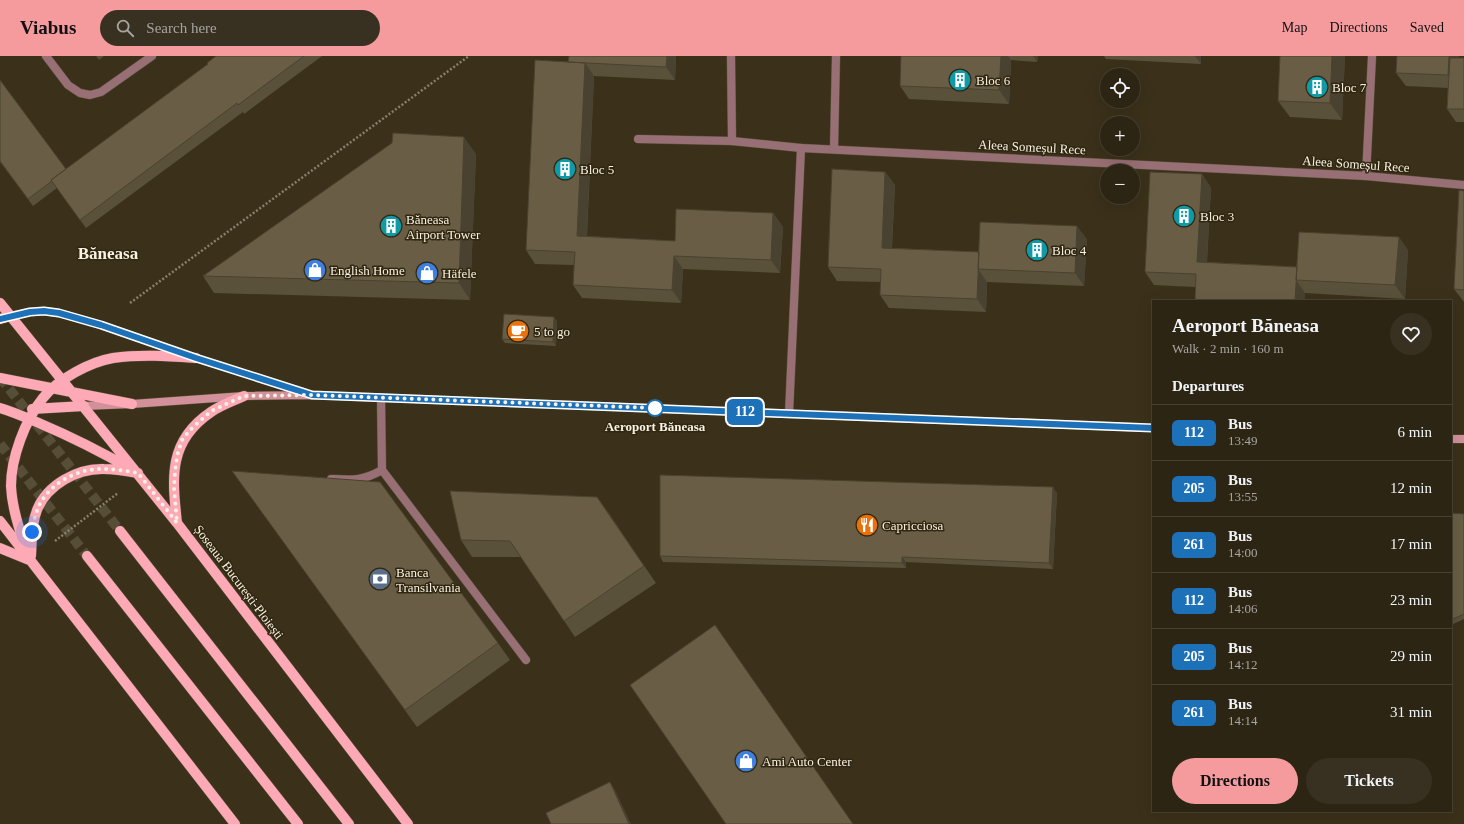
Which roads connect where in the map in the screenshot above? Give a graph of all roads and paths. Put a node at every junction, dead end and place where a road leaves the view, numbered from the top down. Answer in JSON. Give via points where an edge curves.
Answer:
{"nodes":[{"id":1,"x":46,"y":56,"type":"edge"},
{"id":2,"x":152,"y":56,"type":"edge"},
{"id":3,"x":469,"y":56,"type":"edge"},
{"id":4,"x":731,"y":56,"type":"edge"},
{"id":5,"x":836,"y":56,"type":"edge"},
{"id":6,"x":1372,"y":56,"type":"edge"},
{"id":7,"x":638,"y":139,"type":"dead end"},
{"id":8,"x":732,"y":141,"type":"junction"},
{"id":9,"x":801,"y":148,"type":"junction"},
{"id":10,"x":834,"y":149,"type":"junction"},
{"id":11,"x":1366,"y":176,"type":"junction"},
{"id":12,"x":1464,"y":185,"type":"edge"},
{"id":13,"x":0,"y":303,"type":"edge"},
{"id":14,"x":130,"y":304,"type":"dead end"},
{"id":15,"x":10,"y":316,"type":"junction"},
{"id":16,"x":0,"y":319,"type":"edge"},
{"id":17,"x":196,"y":358,"type":"junction"},
{"id":18,"x":0,"y":378,"type":"edge"},
{"id":19,"x":63,"y":380,"type":"junction"},
{"id":20,"x":52,"y":389,"type":"junction"},
{"id":21,"x":73,"y":392,"type":"junction"},
{"id":22,"x":312,"y":395,"type":"junction"},
{"id":23,"x":244,"y":396,"type":"junction"},
{"id":24,"x":382,"y":398,"type":"junction"},
{"id":25,"x":132,"y":404,"type":"junction"},
{"id":26,"x":84,"y":406,"type":"junction"},
{"id":27,"x":0,"y":408,"type":"edge"},
{"id":28,"x":36,"y":409,"type":"junction"},
{"id":29,"x":12,"y":412,"type":"junction"},
{"id":30,"x":0,"y":413,"type":"edge"},
{"id":31,"x":789,"y":414,"type":"junction"},
{"id":32,"x":30,"y":419,"type":"junction"},
{"id":33,"x":1152,"y":428,"type":"edge"},
{"id":34,"x":1452,"y":439,"type":"edge"},
{"id":35,"x":1464,"y":439,"type":"edge"},
{"id":36,"x":382,"y":470,"type":"junction"},
{"id":37,"x":138,"y":473,"type":"junction"},
{"id":38,"x":321,"y":479,"type":"edge"},
{"id":39,"x":121,"y":491,"type":"dead end"},
{"id":40,"x":0,"y":521,"type":"edge"},
{"id":41,"x":177,"y":523,"type":"junction"},
{"id":42,"x":120,"y":531,"type":"tunnel mouth"},
{"id":43,"x":54,"y":542,"type":"dead end"},
{"id":44,"x":0,"y":548,"type":"edge"},
{"id":45,"x":87,"y":556,"type":"tunnel mouth"},
{"id":46,"x":30,"y":560,"type":"junction"},
{"id":47,"x":526,"y":660,"type":"dead end"},
{"id":48,"x":235,"y":824,"type":"edge"},
{"id":49,"x":298,"y":824,"type":"edge"},
{"id":50,"x":349,"y":824,"type":"edge"},
{"id":51,"x":408,"y":824,"type":"edge"}],
"edges":[{"from":1,"to":2,"type":"street","via":[[68,85],[80,93],[90,95],[101,92]]},
{"from":3,"to":14,"type":"path"},
{"from":4,"to":8,"type":"street"},
{"from":5,"to":10,"type":"street"},
{"from":6,"to":11,"type":"street"},
{"from":7,"to":8,"type":"street","name":"Aleea Someșul Rece"},
{"from":8,"to":9,"type":"street","name":"Aleea Someșul Rece"},
{"from":9,"to":10,"type":"street","name":"Aleea Someșul Rece"},
{"from":9,"to":31,"type":"street"},
{"from":10,"to":11,"type":"street","name":"Aleea Someșul Rece"},
{"from":11,"to":12,"type":"street","name":"Aleea Someșul Rece"},
{"from":13,"to":15,"type":"main road","name":"Șoseaua București-Ploiești"},
{"from":15,"to":16,"type":"main road"},
{"from":15,"to":17,"type":"main road","via":[[44,311],[59,313]]},
{"from":15,"to":19,"type":"main road","name":"Șoseaua București-Ploiești"},
{"from":17,"to":19,"type":"main road","via":[[150,355],[113,358],[80,370]]},
{"from":17,"to":22,"type":"main road"},
{"from":18,"to":20,"type":"main road"},
{"from":19,"to":20,"type":"main road"},
{"from":19,"to":21,"type":"main road","name":"Șoseaua București-Ploiești"},
{"from":20,"to":21,"type":"main road"},
{"from":20,"to":28,"type":"main road"},
{"from":21,"to":25,"type":"main road"},
{"from":21,"to":26,"type":"main road","name":"Șoseaua București-Ploiești"},
{"from":22,"to":23,"type":"main road"},
{"from":22,"to":24,"type":"main road"},
{"from":23,"to":25,"type":"main road"},
{"from":23,"to":41,"type":"main road","via":[[211,411],[182,440],[177,456],[174,488]]},
{"from":24,"to":31,"type":"main road"},
{"from":24,"to":36,"type":"street"},
{"from":25,"to":26,"type":"main road"},
{"from":26,"to":28,"type":"main road"},
{"from":26,"to":37,"type":"main road","name":"Șoseaua București-Ploiești"},
{"from":27,"to":29,"type":"main road"},
{"from":28,"to":29,"type":"main road"},
{"from":28,"to":32,"type":"main road"},
{"from":29,"to":30,"type":"main road"},
{"from":29,"to":32,"type":"main road"},
{"from":31,"to":33,"type":"main road"},
{"from":32,"to":37,"type":"main road"},
{"from":32,"to":46,"type":"main road","via":[[16,453],[11,487],[14,510]]},
{"from":34,"to":35,"type":"main road"},
{"from":36,"to":38,"type":"street","via":[[369,478]]},
{"from":36,"to":47,"type":"street"},
{"from":37,"to":41,"type":"main road","name":"Șoseaua București-Ploiești"},
{"from":37,"to":46,"type":"main road","via":[[87,470],[57,484],[46,495],[37,510]]},
{"from":39,"to":43,"type":"path"},
{"from":40,"to":46,"type":"main road"},
{"from":41,"to":51,"type":"main road","name":"Șoseaua București-Ploiești"},
{"from":42,"to":50,"type":"main road"},
{"from":44,"to":46,"type":"main road"},
{"from":45,"to":49,"type":"main road"},
{"from":46,"to":48,"type":"main road"}]}
